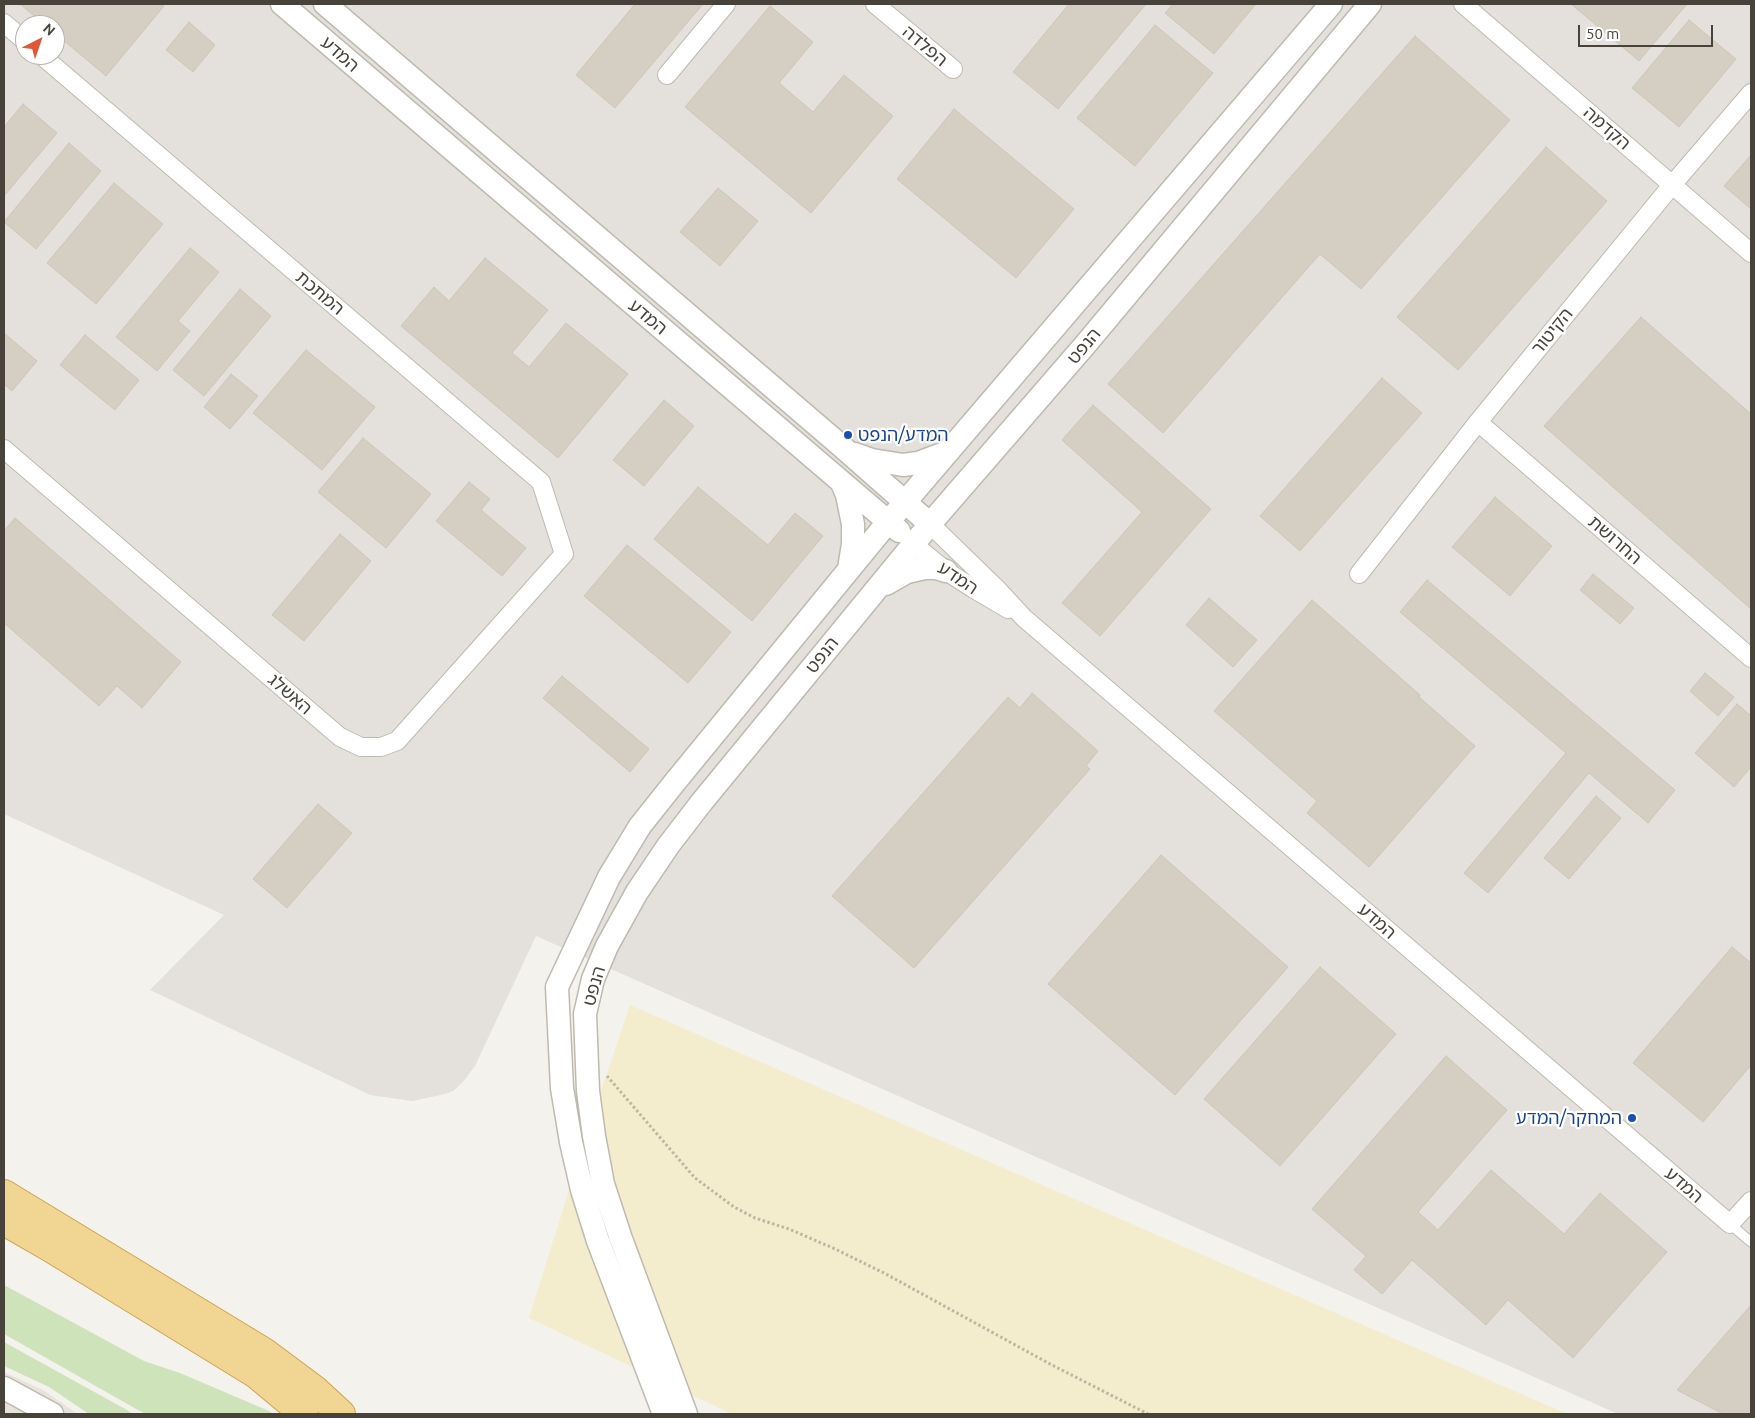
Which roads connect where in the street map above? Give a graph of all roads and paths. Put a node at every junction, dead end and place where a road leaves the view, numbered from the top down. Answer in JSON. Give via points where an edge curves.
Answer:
{"nodes":[{"id":1,"x":282,"y":4,"type":"edge"},
{"id":2,"x":325,"y":4,"type":"edge"},
{"id":3,"x":726,"y":4,"type":"edge"},
{"id":4,"x":875,"y":4,"type":"edge"},
{"id":5,"x":1331,"y":4,"type":"edge"},
{"id":6,"x":1370,"y":4,"type":"edge"},
{"id":7,"x":1463,"y":4,"type":"edge"},
{"id":8,"x":4,"y":23,"type":"edge"},
{"id":9,"x":15,"y":33,"type":"edge"},
{"id":10,"x":53,"y":65,"type":"edge"},
{"id":11,"x":953,"y":69,"type":"dead end"},
{"id":12,"x":667,"y":75,"type":"dead end"},
{"id":13,"x":1751,"y":93,"type":"edge"},
{"id":14,"x":1672,"y":185,"type":"junction"},
{"id":15,"x":1751,"y":253,"type":"edge"},
{"id":16,"x":1478,"y":422,"type":"junction"},
{"id":17,"x":4,"y":449,"type":"edge"},
{"id":18,"x":848,"y":452,"type":"junction"},
{"id":19,"x":948,"y":452,"type":"junction"},
{"id":20,"x":842,"y":482,"type":"junction"},
{"id":21,"x":905,"y":502,"type":"junction"},
{"id":22,"x":888,"y":522,"type":"junction"},
{"id":23,"x":930,"y":524,"type":"junction"},
{"id":24,"x":913,"y":544,"type":"junction"},
{"id":25,"x":564,"y":554,"type":"joint"},
{"id":26,"x":849,"y":570,"type":"junction"},
{"id":27,"x":946,"y":571,"type":"junction"},
{"id":28,"x":1359,"y":574,"type":"dead end"},
{"id":29,"x":876,"y":589,"type":"junction"},
{"id":30,"x":1024,"y":618,"type":"junction"},
{"id":31,"x":1751,"y":658,"type":"edge"},
{"id":32,"x":586,"y":1051,"type":"junction"},
{"id":33,"x":4,"y":1194,"type":"edge"},
{"id":34,"x":1751,"y":1201,"type":"edge"},
{"id":35,"x":4,"y":1222,"type":"edge"},
{"id":36,"x":1730,"y":1224,"type":"junction"},
{"id":37,"x":1751,"y":1242,"type":"edge"},
{"id":38,"x":4,"y":1388,"type":"edge"},
{"id":39,"x":52,"y":1414,"type":"edge"},
{"id":40,"x":304,"y":1414,"type":"edge"},
{"id":41,"x":341,"y":1414,"type":"edge"},
{"id":42,"x":664,"y":1414,"type":"edge"},
{"id":43,"x":686,"y":1414,"type":"edge"},
{"id":44,"x":1148,"y":1414,"type":"edge"}],
"edges":[{"from":1,"to":20,"type":"street","name":"המדע"},
{"from":2,"to":18,"type":"street","name":"המדע"},
{"from":3,"to":12,"type":"street"},
{"from":4,"to":11,"type":"street","name":"הפלדה"},
{"from":5,"to":19,"type":"street","name":"הנפט"},
{"from":6,"to":23,"type":"street","name":"הנפט","via":[[1085,345]]},
{"from":7,"to":14,"type":"street","name":"הקדמה"},
{"from":8,"to":9,"type":"street"},
{"from":10,"to":25,"type":"street","name":"המתכת","via":[[541,482]]},
{"from":13,"to":14,"type":"street","name":"הקיטור"},
{"from":14,"to":15,"type":"street","name":"הקדמה"},
{"from":14,"to":16,"type":"street","name":"הקיטור"},
{"from":16,"to":28,"type":"street","name":"הקיטור"},
{"from":16,"to":31,"type":"street","name":"החרושת"},
{"from":17,"to":25,"type":"street","name":"האשלג","via":[[340,737],[362,747],[381,747],[397,741]]},
{"from":18,"to":19,"type":"street","via":[[903,465]]},
{"from":18,"to":21,"type":"street","name":"המדע"},
{"from":19,"to":21,"type":"street","name":"הנפט"},
{"from":20,"to":22,"type":"street","name":"המדע"},
{"from":20,"to":26,"type":"street","via":[[853,524],[854,544]]},
{"from":21,"to":22,"type":"street","name":"הנפט"},
{"from":21,"to":23,"type":"street","name":"המדע"},
{"from":22,"to":24,"type":"street","name":"המדע"},
{"from":22,"to":26,"type":"street","name":"הנפט"},
{"from":23,"to":24,"type":"street","name":"הנפט"},
{"from":23,"to":30,"type":"street","name":"המדע"},
{"from":24,"to":27,"type":"street","name":"המדע"},
{"from":24,"to":29,"type":"street","name":"הנפט"},
{"from":26,"to":42,"type":"street","name":"הנפט","via":[[640,826],[609,878],[557,987],[562,1088],[582,1190],[598,1241]]},
{"from":27,"to":29,"type":"street","via":[[936,568],[914,570]]},
{"from":27,"to":30,"type":"street","name":"המדע"},
{"from":29,"to":32,"type":"street","name":"הנפט","via":[[701,803],[637,892],[606,946],[593,979],[585,1014]]},
{"from":30,"to":36,"type":"street","name":"המדע"},
{"from":32,"to":43,"type":"street","name":"הנפט","via":[[591,1118],[603,1184]]},
{"from":32,"to":44,"type":"path","via":[[695,1178],[734,1207],[884,1273]]},
{"from":33,"to":41,"type":"highway","via":[[264,1352],[316,1390]]},
{"from":34,"to":36,"type":"street"},
{"from":35,"to":40,"type":"highway","via":[[256,1374]]},
{"from":36,"to":37,"type":"lane"},
{"from":38,"to":39,"type":"street"}]}
